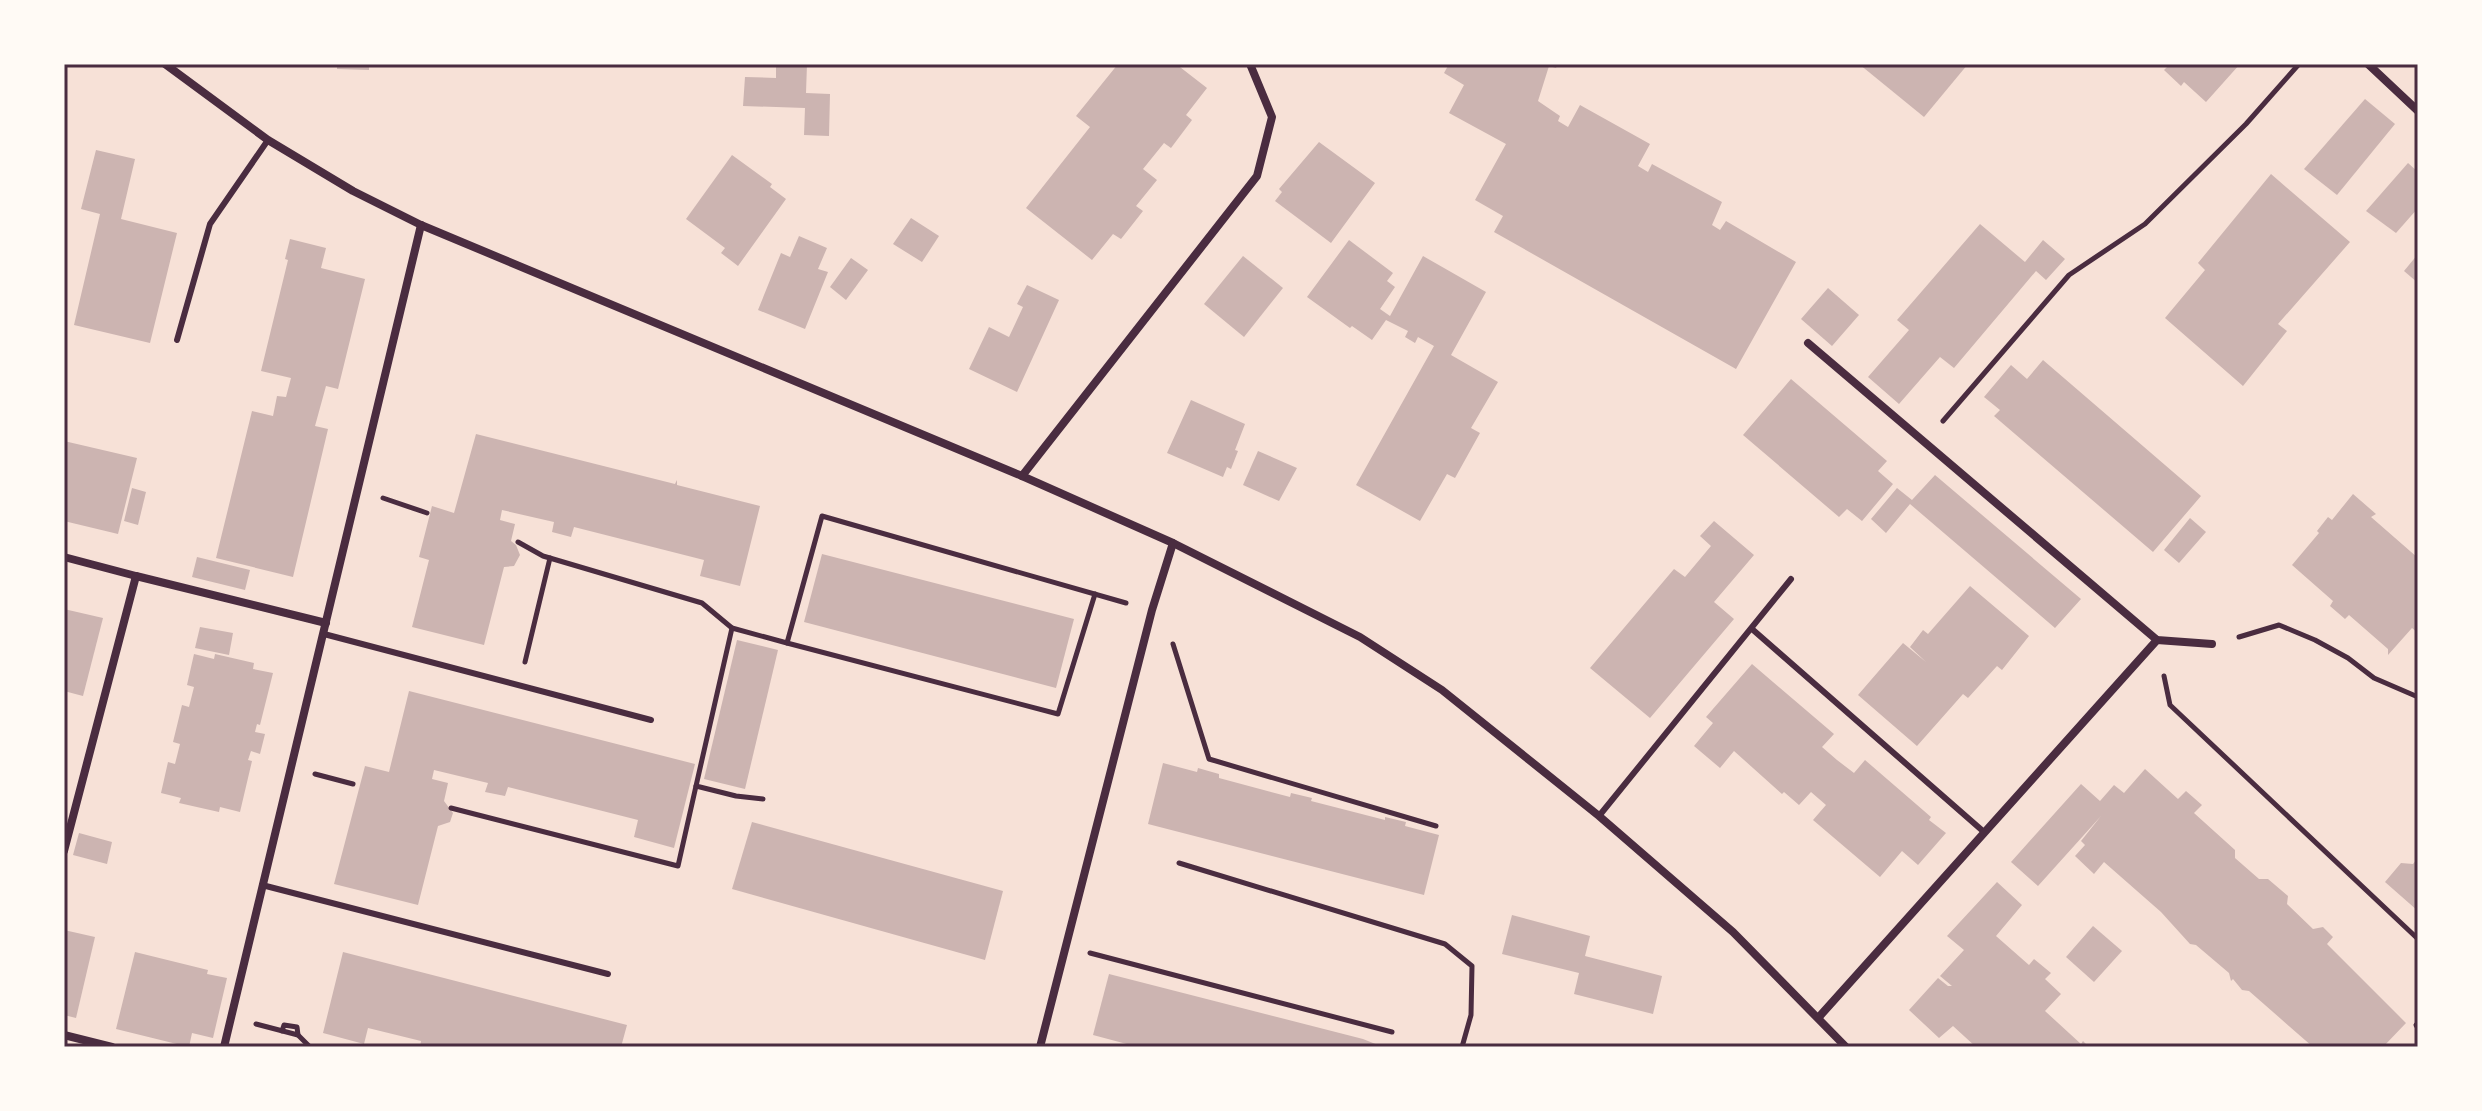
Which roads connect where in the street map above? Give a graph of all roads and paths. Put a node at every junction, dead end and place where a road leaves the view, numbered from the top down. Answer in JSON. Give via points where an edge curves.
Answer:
{"nodes":[{"id":1,"x":165,"y":64,"type":"edge"},
{"id":2,"x":1250,"y":64,"type":"edge"},
{"id":3,"x":2299,"y":64,"type":"edge"},
{"id":4,"x":2368,"y":64,"type":"edge"},
{"id":5,"x":2418,"y":111,"type":"edge"},
{"id":6,"x":268,"y":140,"type":"junction"},
{"id":7,"x":421,"y":225,"type":"junction"},
{"id":8,"x":177,"y":340,"type":"dead end"},
{"id":9,"x":1808,"y":343,"type":"dead end"},
{"id":10,"x":1925,"y":442,"type":"junction"},
{"id":11,"x":1022,"y":476,"type":"junction"},
{"id":12,"x":360,"y":490,"type":"junction"},
{"id":13,"x":427,"y":513,"type":"dead end"},
{"id":14,"x":518,"y":542,"type":"dead end"},
{"id":15,"x":1173,"y":543,"type":"junction"},
{"id":16,"x":64,"y":557,"type":"edge"},
{"id":17,"x":550,"y":558,"type":"junction"},
{"id":18,"x":136,"y":576,"type":"junction"},
{"id":19,"x":1791,"y":579,"type":"dead end"},
{"id":20,"x":1095,"y":594,"type":"junction"},
{"id":21,"x":1152,"y":610,"type":"junction"},
{"id":22,"x":326,"y":623,"type":"junction"},
{"id":23,"x":732,"y":628,"type":"junction"},
{"id":24,"x":1752,"y":629,"type":"junction"},
{"id":25,"x":324,"y":634,"type":"junction"},
{"id":26,"x":2157,"y":640,"type":"junction"},
{"id":27,"x":787,"y":643,"type":"junction"},
{"id":28,"x":2212,"y":644,"type":"joint"},
{"id":29,"x":520,"y":685,"type":"junction"},
{"id":30,"x":2418,"y":697,"type":"edge"},
{"id":31,"x":651,"y":720,"type":"dead end"},
{"id":32,"x":696,"y":786,"type":"junction"},
{"id":33,"x":763,"y":799,"type":"dead end"},
{"id":34,"x":451,"y":808,"type":"dead end"},
{"id":35,"x":1599,"y":816,"type":"junction"},
{"id":36,"x":1436,"y":826,"type":"dead end"},
{"id":37,"x":1984,"y":832,"type":"junction"},
{"id":38,"x":64,"y":851,"type":"edge"},
{"id":39,"x":1179,"y":863,"type":"dead end"},
{"id":40,"x":262,"y":885,"type":"junction"},
{"id":41,"x":2418,"y":939,"type":"edge"},
{"id":42,"x":1065,"y":946,"type":"junction"},
{"id":43,"x":608,"y":974,"type":"dead end"},
{"id":44,"x":1819,"y":1017,"type":"junction"},
{"id":45,"x":232,"y":1018,"type":"junction"},
{"id":46,"x":1392,"y":1032,"type":"dead end"},
{"id":47,"x":64,"y":1035,"type":"edge"},
{"id":48,"x":112,"y":1047,"type":"edge"},
{"id":49,"x":224,"y":1047,"type":"edge"},
{"id":50,"x":310,"y":1047,"type":"edge"},
{"id":51,"x":1040,"y":1047,"type":"edge"},
{"id":52,"x":1462,"y":1047,"type":"edge"},
{"id":53,"x":1846,"y":1047,"type":"edge"}],
"edges":[{"from":1,"to":6,"type":"street"},
{"from":2,"to":11,"type":"street","via":[[1272,117],[1257,176]]},
{"from":3,"to":10,"type":"path","via":[[2145,224],[2069,275]]},
{"from":4,"to":5,"type":"street"},
{"from":6,"to":7,"type":"street"},
{"from":6,"to":8,"type":"lane","via":[[210,224]]},
{"from":7,"to":11,"type":"street"},
{"from":7,"to":12,"type":"street"},
{"from":9,"to":10,"type":"street"},
{"from":10,"to":26,"type":"street"},
{"from":11,"to":15,"type":"street"},
{"from":12,"to":13,"type":"path"},
{"from":12,"to":22,"type":"street"},
{"from":14,"to":17,"type":"path"},
{"from":15,"to":21,"type":"street"},
{"from":15,"to":35,"type":"street","via":[[1360,637],[1442,690]]},
{"from":16,"to":18,"type":"street"},
{"from":17,"to":23,"type":"path","via":[[702,603]]},
{"from":17,"to":29,"type":"path"},
{"from":18,"to":22,"type":"street"},
{"from":18,"to":38,"type":"street"},
{"from":19,"to":24,"type":"lane"},
{"from":20,"to":21,"type":"path"},
{"from":20,"to":27,"type":"path","via":[[1058,714]]},
{"from":20,"to":27,"type":"path","via":[[822,516]]},
{"from":21,"to":36,"type":"path","via":[[1172,639],[1209,759]]},
{"from":21,"to":42,"type":"street"},
{"from":22,"to":25,"type":"street"},
{"from":23,"to":27,"type":"path"},
{"from":23,"to":32,"type":"path"},
{"from":24,"to":35,"type":"lane"},
{"from":24,"to":37,"type":"lane"},
{"from":25,"to":29,"type":"lane"},
{"from":25,"to":40,"type":"street"},
{"from":26,"to":28,"type":"street"},
{"from":26,"to":37,"type":"street"},
{"from":26,"to":41,"type":"path","via":[[2170,705]]},
{"from":28,"to":30,"type":"path","via":[[2279,625]]},
{"from":29,"to":31,"type":"lane"},
{"from":32,"to":33,"type":"path"},
{"from":32,"to":34,"type":"path","via":[[678,866]]},
{"from":35,"to":44,"type":"street","via":[[1733,932]]},
{"from":37,"to":44,"type":"street"},
{"from":39,"to":52,"type":"path","via":[[1445,944],[1472,966],[1471,1015]]},
{"from":40,"to":43,"type":"lane"},
{"from":40,"to":45,"type":"street"},
{"from":42,"to":46,"type":"path"},
{"from":42,"to":51,"type":"street"},
{"from":44,"to":53,"type":"street"},
{"from":45,"to":49,"type":"street"},
{"from":45,"to":50,"type":"path","via":[[298,1035]]},
{"from":47,"to":48,"type":"street"}]}
